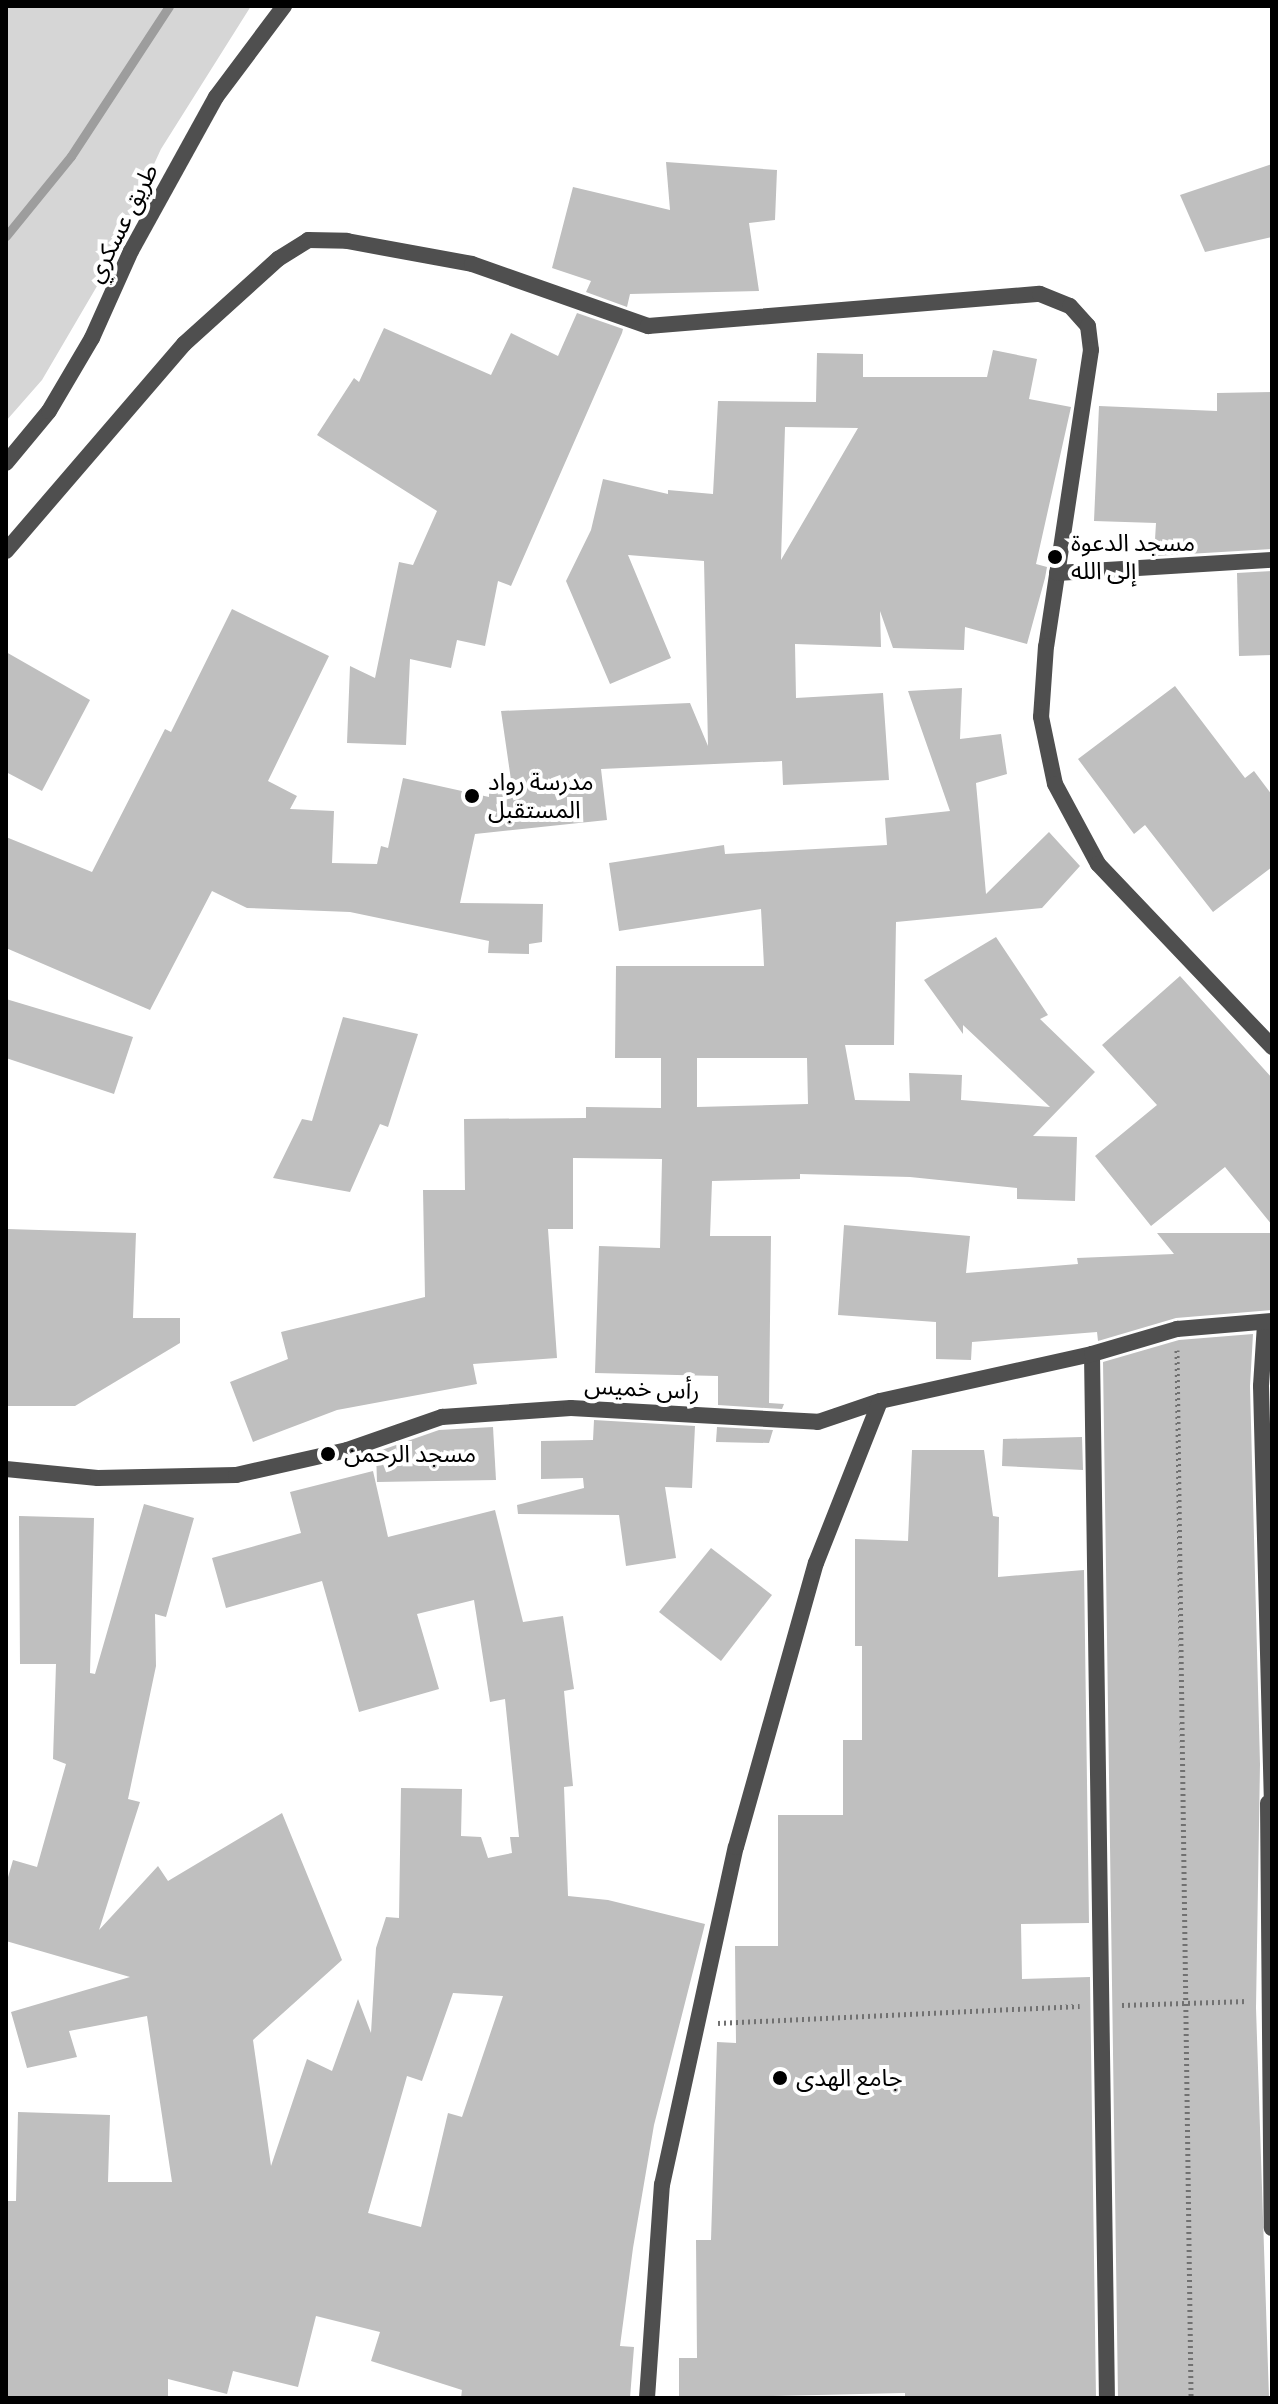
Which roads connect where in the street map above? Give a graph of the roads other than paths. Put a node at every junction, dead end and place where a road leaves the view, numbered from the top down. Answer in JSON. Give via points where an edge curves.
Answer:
{"nodes":[{"id":1,"x":284,"y":6,"type":"edge"},
{"id":2,"x":6,"y":463,"type":"edge"},
{"id":3,"x":6,"y":551,"type":"edge"},
{"id":4,"x":1272,"y":560,"type":"edge"},
{"id":5,"x":1057,"y":573,"type":"junction"},
{"id":6,"x":1272,"y":1047,"type":"edge"},
{"id":7,"x":1268,"y":1323,"type":"edge"},
{"id":8,"x":1092,"y":1354,"type":"junction"},
{"id":9,"x":880,"y":1401,"type":"junction"},
{"id":10,"x":6,"y":1469,"type":"edge"},
{"id":11,"x":1270,"y":1805,"type":"edge"},
{"id":12,"x":1271,"y":2000,"type":"edge"},
{"id":13,"x":1272,"y":2228,"type":"edge"},
{"id":14,"x":647,"y":2398,"type":"edge"},
{"id":15,"x":1107,"y":2398,"type":"edge"}],
"edges":[{"from":1,"to":2,"type":"street","name":"طريق عسكري","via":[[216,97],[131,251],[92,338],[49,411]]},
{"from":3,"to":5,"type":"street","via":[[184,344],[278,259],[308,240],[347,241],[472,264],[648,326],[1040,294],[1070,306],[1088,326],[1091,350]]},
{"from":4,"to":5,"type":"street"},
{"from":5,"to":6,"type":"street","via":[[1041,717],[1055,784],[1098,864]]},
{"from":7,"to":8,"type":"street","name":"رأس خميس","via":[[1177,1329]]},
{"from":7,"to":11,"type":"street","via":[[1261,1386]]},
{"from":8,"to":9,"type":"street","name":"رأس خميس"},
{"from":8,"to":15,"type":"street"},
{"from":9,"to":10,"type":"street","name":"رأس خميس","via":[[818,1422],[571,1408],[442,1417],[347,1450],[236,1475],[98,1478]]},
{"from":9,"to":14,"type":"street","via":[[816,1563],[736,1847],[662,2185]]},
{"from":11,"to":12,"type":"street"},
{"from":12,"to":13,"type":"street"}]}
